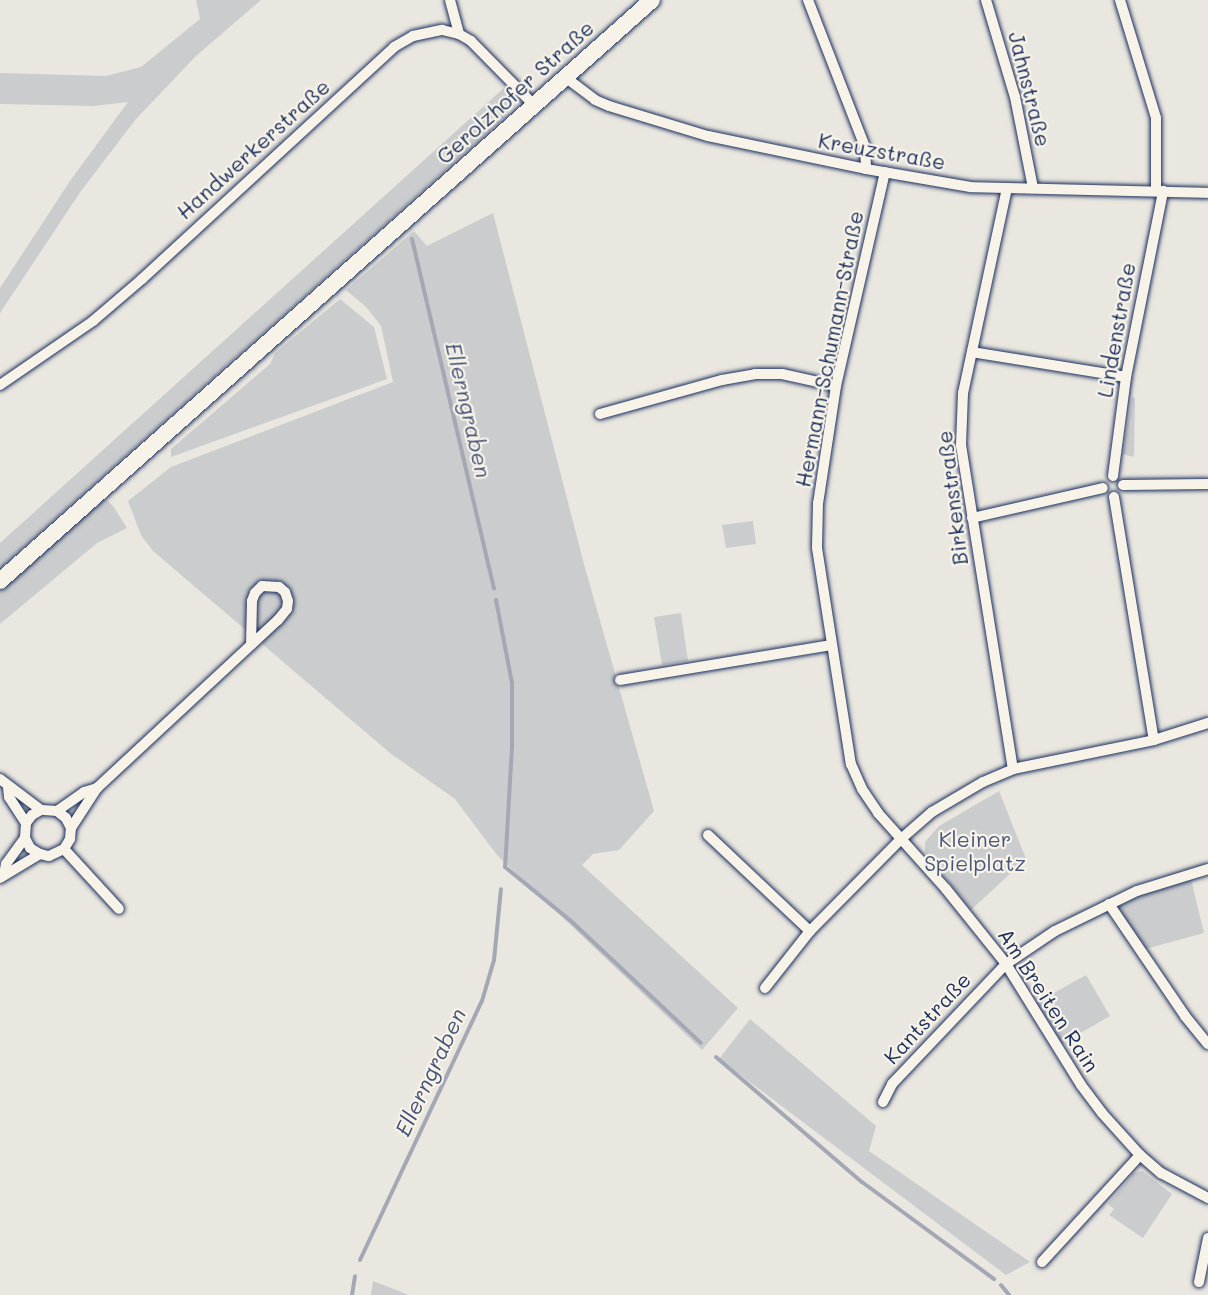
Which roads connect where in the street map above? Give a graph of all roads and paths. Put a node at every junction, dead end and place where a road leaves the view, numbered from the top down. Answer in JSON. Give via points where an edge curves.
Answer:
{"nodes":[{"id":1,"x":450,"y":0,"type":"edge"},
{"id":2,"x":652,"y":0,"type":"edge"},
{"id":3,"x":808,"y":0,"type":"edge"},
{"id":4,"x":986,"y":0,"type":"edge"},
{"id":5,"x":1120,"y":0,"type":"edge"},
{"id":6,"x":459,"y":34,"type":"junction"},
{"id":7,"x":565,"y":77,"type":"junction"},
{"id":8,"x":534,"y":105,"type":"junction"},
{"id":9,"x":866,"y":169,"type":"junction"},
{"id":10,"x":885,"y":172,"type":"junction"},
{"id":11,"x":1007,"y":188,"type":"junction"},
{"id":12,"x":1033,"y":188,"type":"junction"},
{"id":13,"x":1160,"y":191,"type":"junction"},
{"id":14,"x":1208,"y":193,"type":"edge"},
{"id":15,"x":972,"y":352,"type":"junction"},
{"id":16,"x":1126,"y":377,"type":"junction"},
{"id":17,"x":0,"y":386,"type":"edge"},
{"id":18,"x":836,"y":386,"type":"junction"},
{"id":19,"x":600,"y":414,"type":"dead end"},
{"id":20,"x":1113,"y":476,"type":"junction"},
{"id":21,"x":1208,"y":484,"type":"edge"},
{"id":22,"x":1123,"y":485,"type":"junction"},
{"id":23,"x":1103,"y":488,"type":"junction"},
{"id":24,"x":1114,"y":496,"type":"junction"},
{"id":25,"x":972,"y":518,"type":"junction"},
{"id":26,"x":0,"y":581,"type":"edge"},
{"id":27,"x":250,"y":645,"type":"junction"},
{"id":28,"x":831,"y":645,"type":"junction"},
{"id":29,"x":620,"y":680,"type":"dead end"},
{"id":30,"x":1208,"y":723,"type":"edge"},
{"id":31,"x":1154,"y":740,"type":"junction"},
{"id":32,"x":1013,"y":769,"type":"junction"},
{"id":33,"x":4,"y":783,"type":"edge"},
{"id":34,"x":97,"y":788,"type":"junction"},
{"id":35,"x":41,"y":810,"type":"junction"},
{"id":36,"x":57,"y":811,"type":"junction"},
{"id":37,"x":26,"y":823,"type":"junction"},
{"id":38,"x":71,"y":828,"type":"junction"},
{"id":39,"x":708,"y":836,"type":"dead end"},
{"id":40,"x":25,"y":838,"type":"junction"},
{"id":41,"x":901,"y":838,"type":"junction"},
{"id":42,"x":64,"y":849,"type":"junction"},
{"id":43,"x":40,"y":854,"type":"junction"},
{"id":44,"x":1208,"y":869,"type":"edge"},
{"id":45,"x":2,"y":876,"type":"edge"},
{"id":46,"x":1109,"y":904,"type":"junction"},
{"id":47,"x":119,"y":909,"type":"dead end"},
{"id":48,"x":810,"y":931,"type":"junction"},
{"id":49,"x":1006,"y":964,"type":"junction"},
{"id":50,"x":765,"y":988,"type":"dead end"},
{"id":51,"x":1208,"y":1044,"type":"edge"},
{"id":52,"x":883,"y":1102,"type":"dead end"},
{"id":53,"x":1140,"y":1155,"type":"junction"},
{"id":54,"x":1208,"y":1198,"type":"edge"},
{"id":55,"x":1208,"y":1238,"type":"edge"},
{"id":56,"x":1042,"y":1262,"type":"dead end"},
{"id":57,"x":1199,"y":1282,"type":"dead end"}],
"edges":[{"from":1,"to":6,"type":"street"},
{"from":2,"to":7,"type":"main road","name":"Gerolzhofer Straße"},
{"from":3,"to":9,"type":"street","via":[[865,147]]},
{"from":4,"to":12,"type":"street","name":"Jahnstraße","via":[[1015,97]]},
{"from":5,"to":13,"type":"street","name":"Lindenstraße","via":[[1156,118]]},
{"from":6,"to":8,"type":"street"},
{"from":6,"to":17,"type":"street","name":"Handwerkerstraße","via":[[442,30],[421,32],[394,47],[142,279],[93,321]]},
{"from":7,"to":8,"type":"main road","name":"Gerolzhofer Straße"},
{"from":7,"to":9,"type":"street","name":"Kreuzstraße","via":[[609,106],[708,136]]},
{"from":8,"to":26,"type":"main road","name":"Gerolzhofer Straße"},
{"from":9,"to":10,"type":"street","name":"Kreuzstraße"},
{"from":10,"to":11,"type":"street","name":"Kreuzstraße","via":[[970,187]]},
{"from":10,"to":18,"type":"street","name":"Hermann-Schumann-Straße"},
{"from":11,"to":12,"type":"street","name":"Kreuzstraße"},
{"from":11,"to":15,"type":"street","name":"Birkenstraße"},
{"from":12,"to":13,"type":"street","name":"Kreuzstraße"},
{"from":13,"to":14,"type":"street","name":"Kreuzstraße"},
{"from":13,"to":16,"type":"street","name":"Lindenstraße"},
{"from":15,"to":16,"type":"street"},
{"from":15,"to":25,"type":"street","name":"Birkenstraße","via":[[963,393],[961,446]]},
{"from":16,"to":20,"type":"street","name":"Lindenstraße"},
{"from":18,"to":19,"type":"street","via":[[782,374],[755,374]]},
{"from":18,"to":28,"type":"street","name":"Hermann-Schumann-Straße","via":[[818,503],[817,537]]},
{"from":20,"to":22,"type":"street"},
{"from":20,"to":23,"type":"street","via":[[1104,481]]},
{"from":21,"to":22,"type":"street"},
{"from":22,"to":24,"type":"street","via":[[1122,491]]},
{"from":23,"to":24,"type":"street"},
{"from":23,"to":25,"type":"street"},
{"from":24,"to":31,"type":"street"},
{"from":25,"to":32,"type":"street","name":"Birkenstraße"},
{"from":27,"to":27,"type":"street","via":[[287,609],[285,592],[279,587],[262,586],[255,593]]},
{"from":27,"to":34,"type":"street"},
{"from":28,"to":29,"type":"street"},
{"from":28,"to":41,"type":"street","name":"Hermann-Schumann-Straße","via":[[851,765],[878,813]]},
{"from":30,"to":31,"type":"street"},
{"from":31,"to":32,"type":"street"},
{"from":32,"to":41,"type":"street","via":[[932,812]]},
{"from":33,"to":35,"type":"street"},
{"from":33,"to":37,"type":"street"},
{"from":34,"to":36,"type":"street","via":[[84,792]]},
{"from":34,"to":38,"type":"street"},
{"from":35,"to":36,"type":"street"},
{"from":35,"to":37,"type":"street"},
{"from":36,"to":38,"type":"street"},
{"from":37,"to":40,"type":"street"},
{"from":38,"to":42,"type":"street"},
{"from":39,"to":48,"type":"street"},
{"from":40,"to":43,"type":"street","via":[[30,848]]},
{"from":40,"to":45,"type":"street"},
{"from":41,"to":48,"type":"street"},
{"from":41,"to":49,"type":"street","name":"Am Breiten Rain"},
{"from":42,"to":43,"type":"street","via":[[49,856]]},
{"from":42,"to":47,"type":"street"},
{"from":43,"to":45,"type":"street"},
{"from":44,"to":46,"type":"street","name":"Kantstraße"},
{"from":46,"to":49,"type":"street","name":"Kantstraße","via":[[1055,931]]},
{"from":46,"to":51,"type":"street"},
{"from":48,"to":50,"type":"street"},
{"from":49,"to":52,"type":"street","name":"Kantstraße","via":[[892,1084]]},
{"from":49,"to":53,"type":"street","name":"Am Breiten Rain","via":[[1081,1085]]},
{"from":53,"to":54,"type":"street","name":"Am Breiten Rain","via":[[1187,1189]]},
{"from":53,"to":56,"type":"street"},
{"from":55,"to":57,"type":"street"}]}
